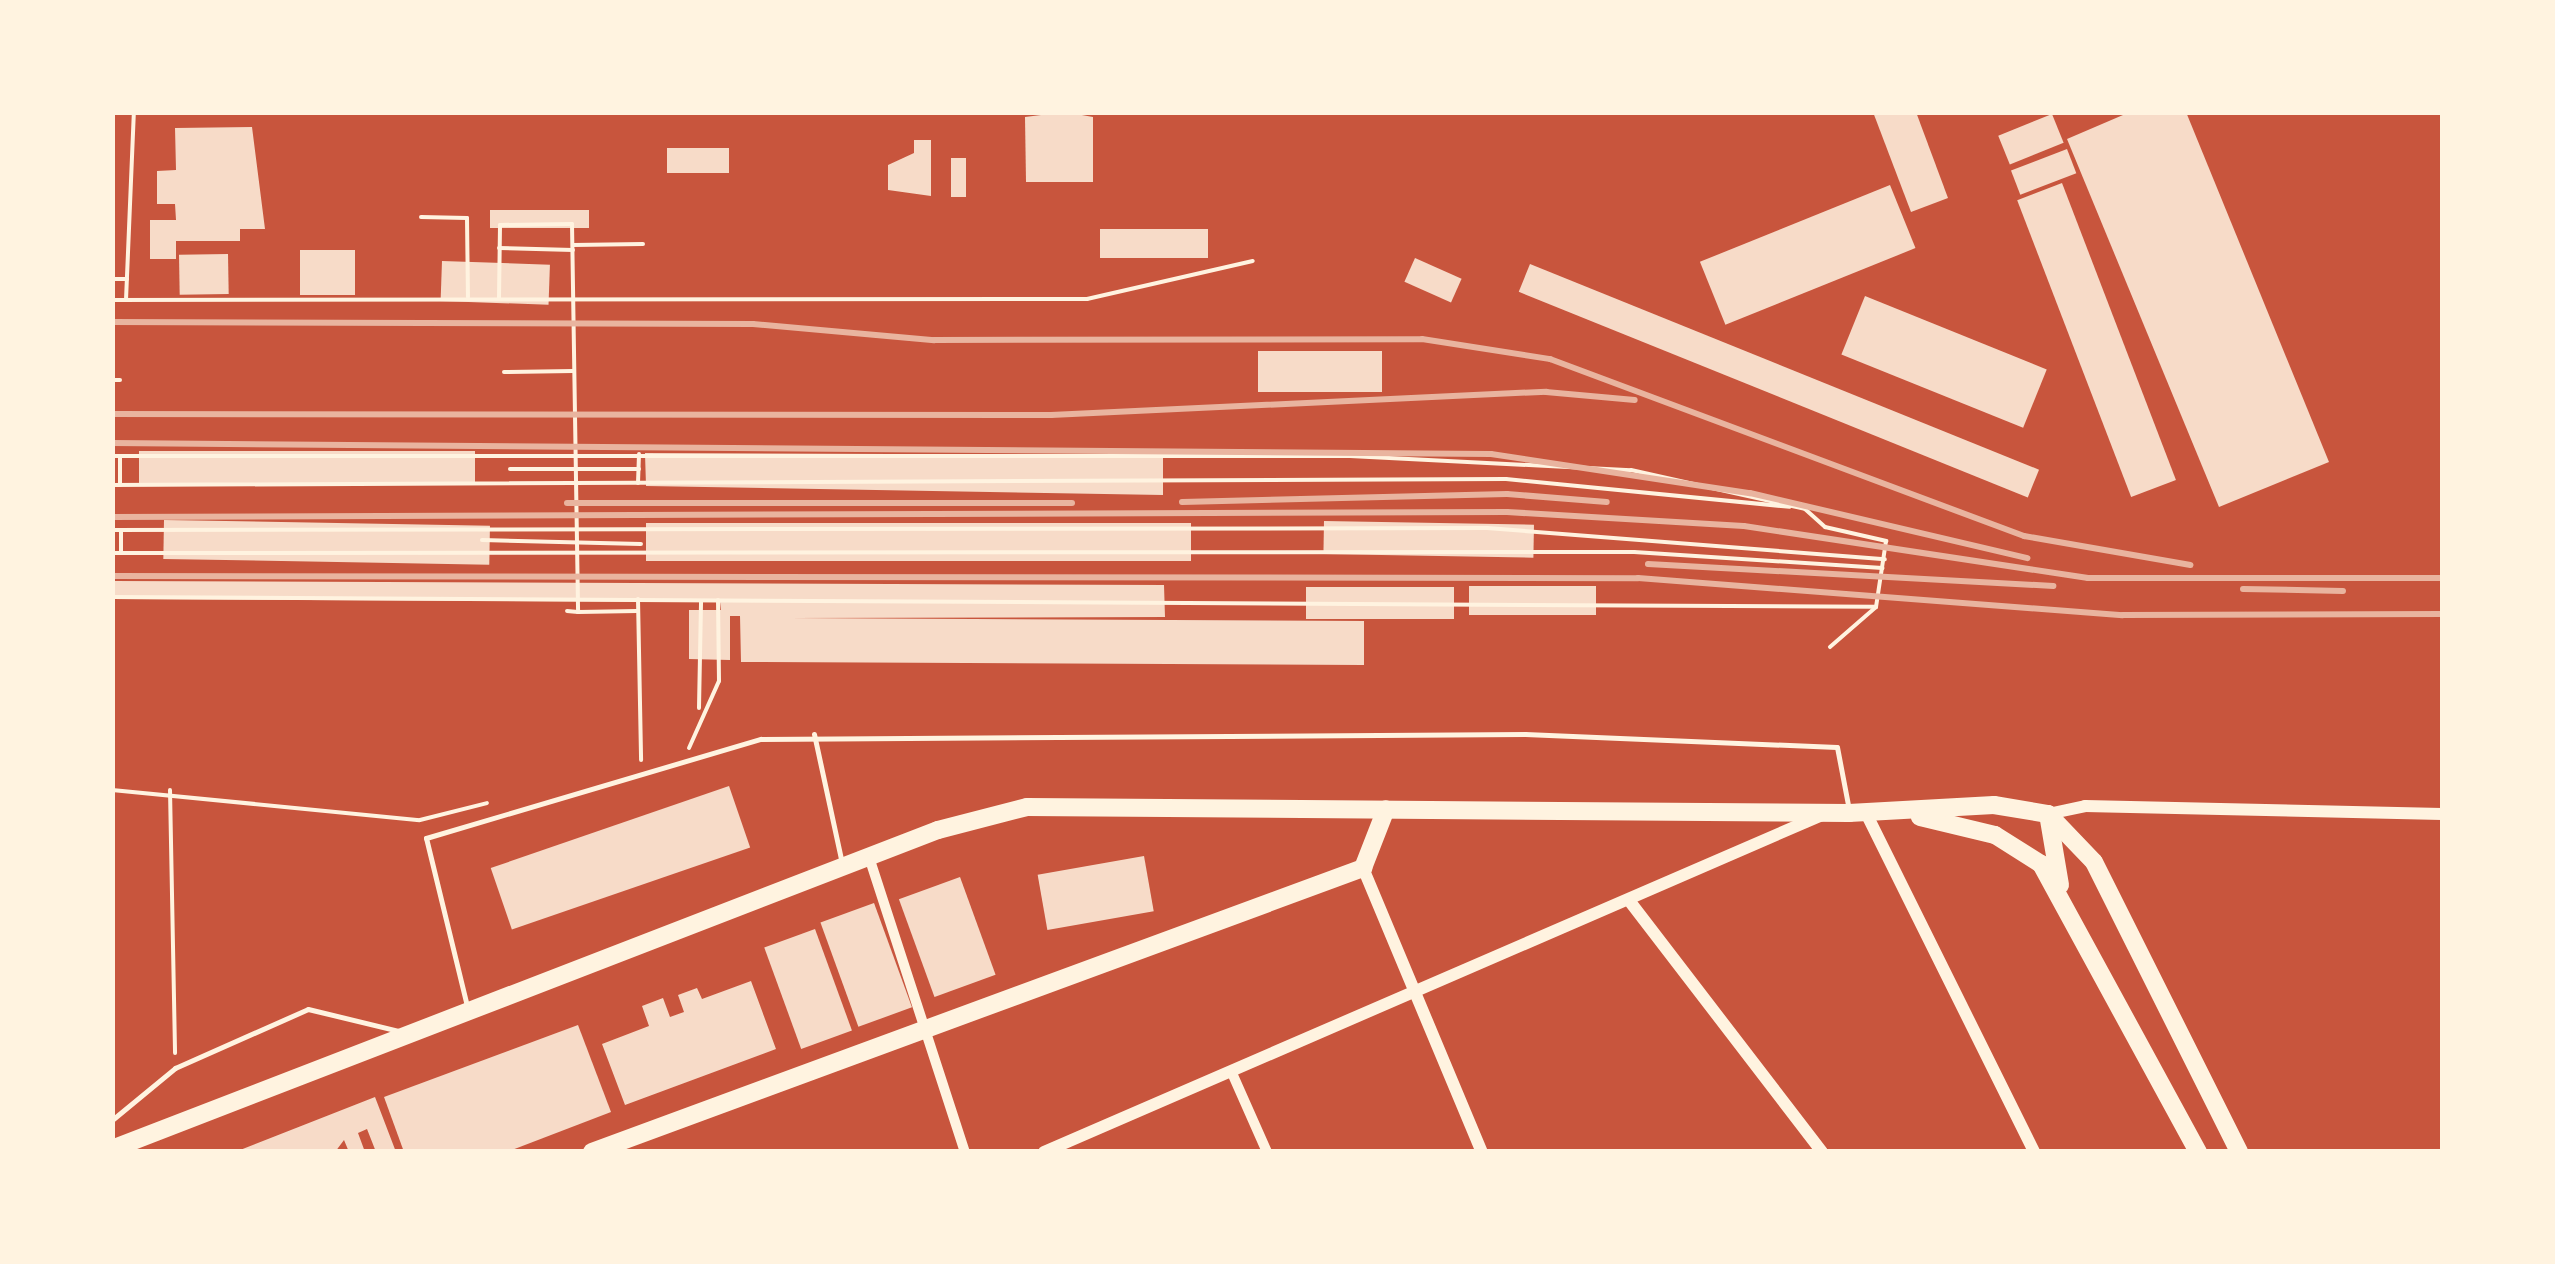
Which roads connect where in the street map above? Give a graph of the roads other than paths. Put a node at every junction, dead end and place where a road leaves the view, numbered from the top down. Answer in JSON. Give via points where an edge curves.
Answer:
{"nodes":[{"id":1,"x":814,"y":734,"type":"junction"},
{"id":2,"x":1386,"y":809,"type":"junction"},
{"id":3,"x":1827,"y":813,"type":"junction"},
{"id":4,"x":1858,"y":813,"type":"junction"},
{"id":5,"x":1902,"y":813,"type":"junction"},
{"id":6,"x":2048,"y":814,"type":"junction"},
{"id":7,"x":2442,"y":814,"type":"edge"},
{"id":8,"x":869,"y":857,"type":"junction"},
{"id":9,"x":843,"y":867,"type":"junction"},
{"id":10,"x":1363,"y":868,"type":"junction"},
{"id":11,"x":2062,"y":890,"type":"junction"},
{"id":12,"x":1630,"y":903,"type":"junction"},
{"id":13,"x":1419,"y":994,"type":"junction"},
{"id":14,"x":469,"y":1014,"type":"junction"},
{"id":15,"x":925,"y":1026,"type":"junction"},
{"id":16,"x":411,"y":1036,"type":"junction"},
{"id":17,"x":1232,"y":1073,"type":"junction"},
{"id":18,"x":112,"y":1120,"type":"edge"},
{"id":19,"x":112,"y":1149,"type":"edge"},
{"id":20,"x":592,"y":1152,"type":"edge"},
{"id":21,"x":965,"y":1152,"type":"edge"},
{"id":22,"x":1044,"y":1152,"type":"edge"},
{"id":23,"x":1268,"y":1152,"type":"edge"},
{"id":24,"x":1482,"y":1152,"type":"edge"},
{"id":25,"x":1822,"y":1152,"type":"edge"},
{"id":26,"x":2034,"y":1152,"type":"edge"},
{"id":27,"x":2198,"y":1152,"type":"edge"},
{"id":28,"x":2239,"y":1152,"type":"edge"}],
"edges":[{"from":1,"to":4,"type":"lane","via":[[1525,734],[1838,748]]},
{"from":1,"to":9,"type":"lane"},
{"from":1,"to":14,"type":"lane","via":[[685,763],[426,838]]},
{"from":2,"to":3,"type":"main road"},
{"from":2,"to":8,"type":"main road","via":[[1028,806]]},
{"from":2,"to":10,"type":"main road"},
{"from":3,"to":4,"type":"main road"},
{"from":3,"to":12,"type":"street"},
{"from":4,"to":5,"type":"main road"},
{"from":4,"to":26,"type":"street"},
{"from":5,"to":6,"type":"main road","via":[[1994,805]]},
{"from":5,"to":11,"type":"main road","via":[[2020,847]]},
{"from":6,"to":7,"type":"street","via":[[2085,806]]},
{"from":6,"to":11,"type":"main road"},
{"from":6,"to":28,"type":"main road","via":[[2094,862]]},
{"from":8,"to":9,"type":"main road"},
{"from":8,"to":15,"type":"street"},
{"from":9,"to":14,"type":"main road"},
{"from":10,"to":13,"type":"street"},
{"from":10,"to":15,"type":"main road"},
{"from":11,"to":27,"type":"main road"},
{"from":12,"to":13,"type":"street"},
{"from":12,"to":25,"type":"street"},
{"from":13,"to":17,"type":"street"},
{"from":13,"to":24,"type":"street"},
{"from":14,"to":16,"type":"main road"},
{"from":15,"to":20,"type":"main road"},
{"from":15,"to":21,"type":"street"},
{"from":16,"to":18,"type":"lane","via":[[344,1011],[308,1009],[175,1068]]},
{"from":16,"to":19,"type":"main road"},
{"from":17,"to":22,"type":"street"},
{"from":17,"to":23,"type":"street"}]}
